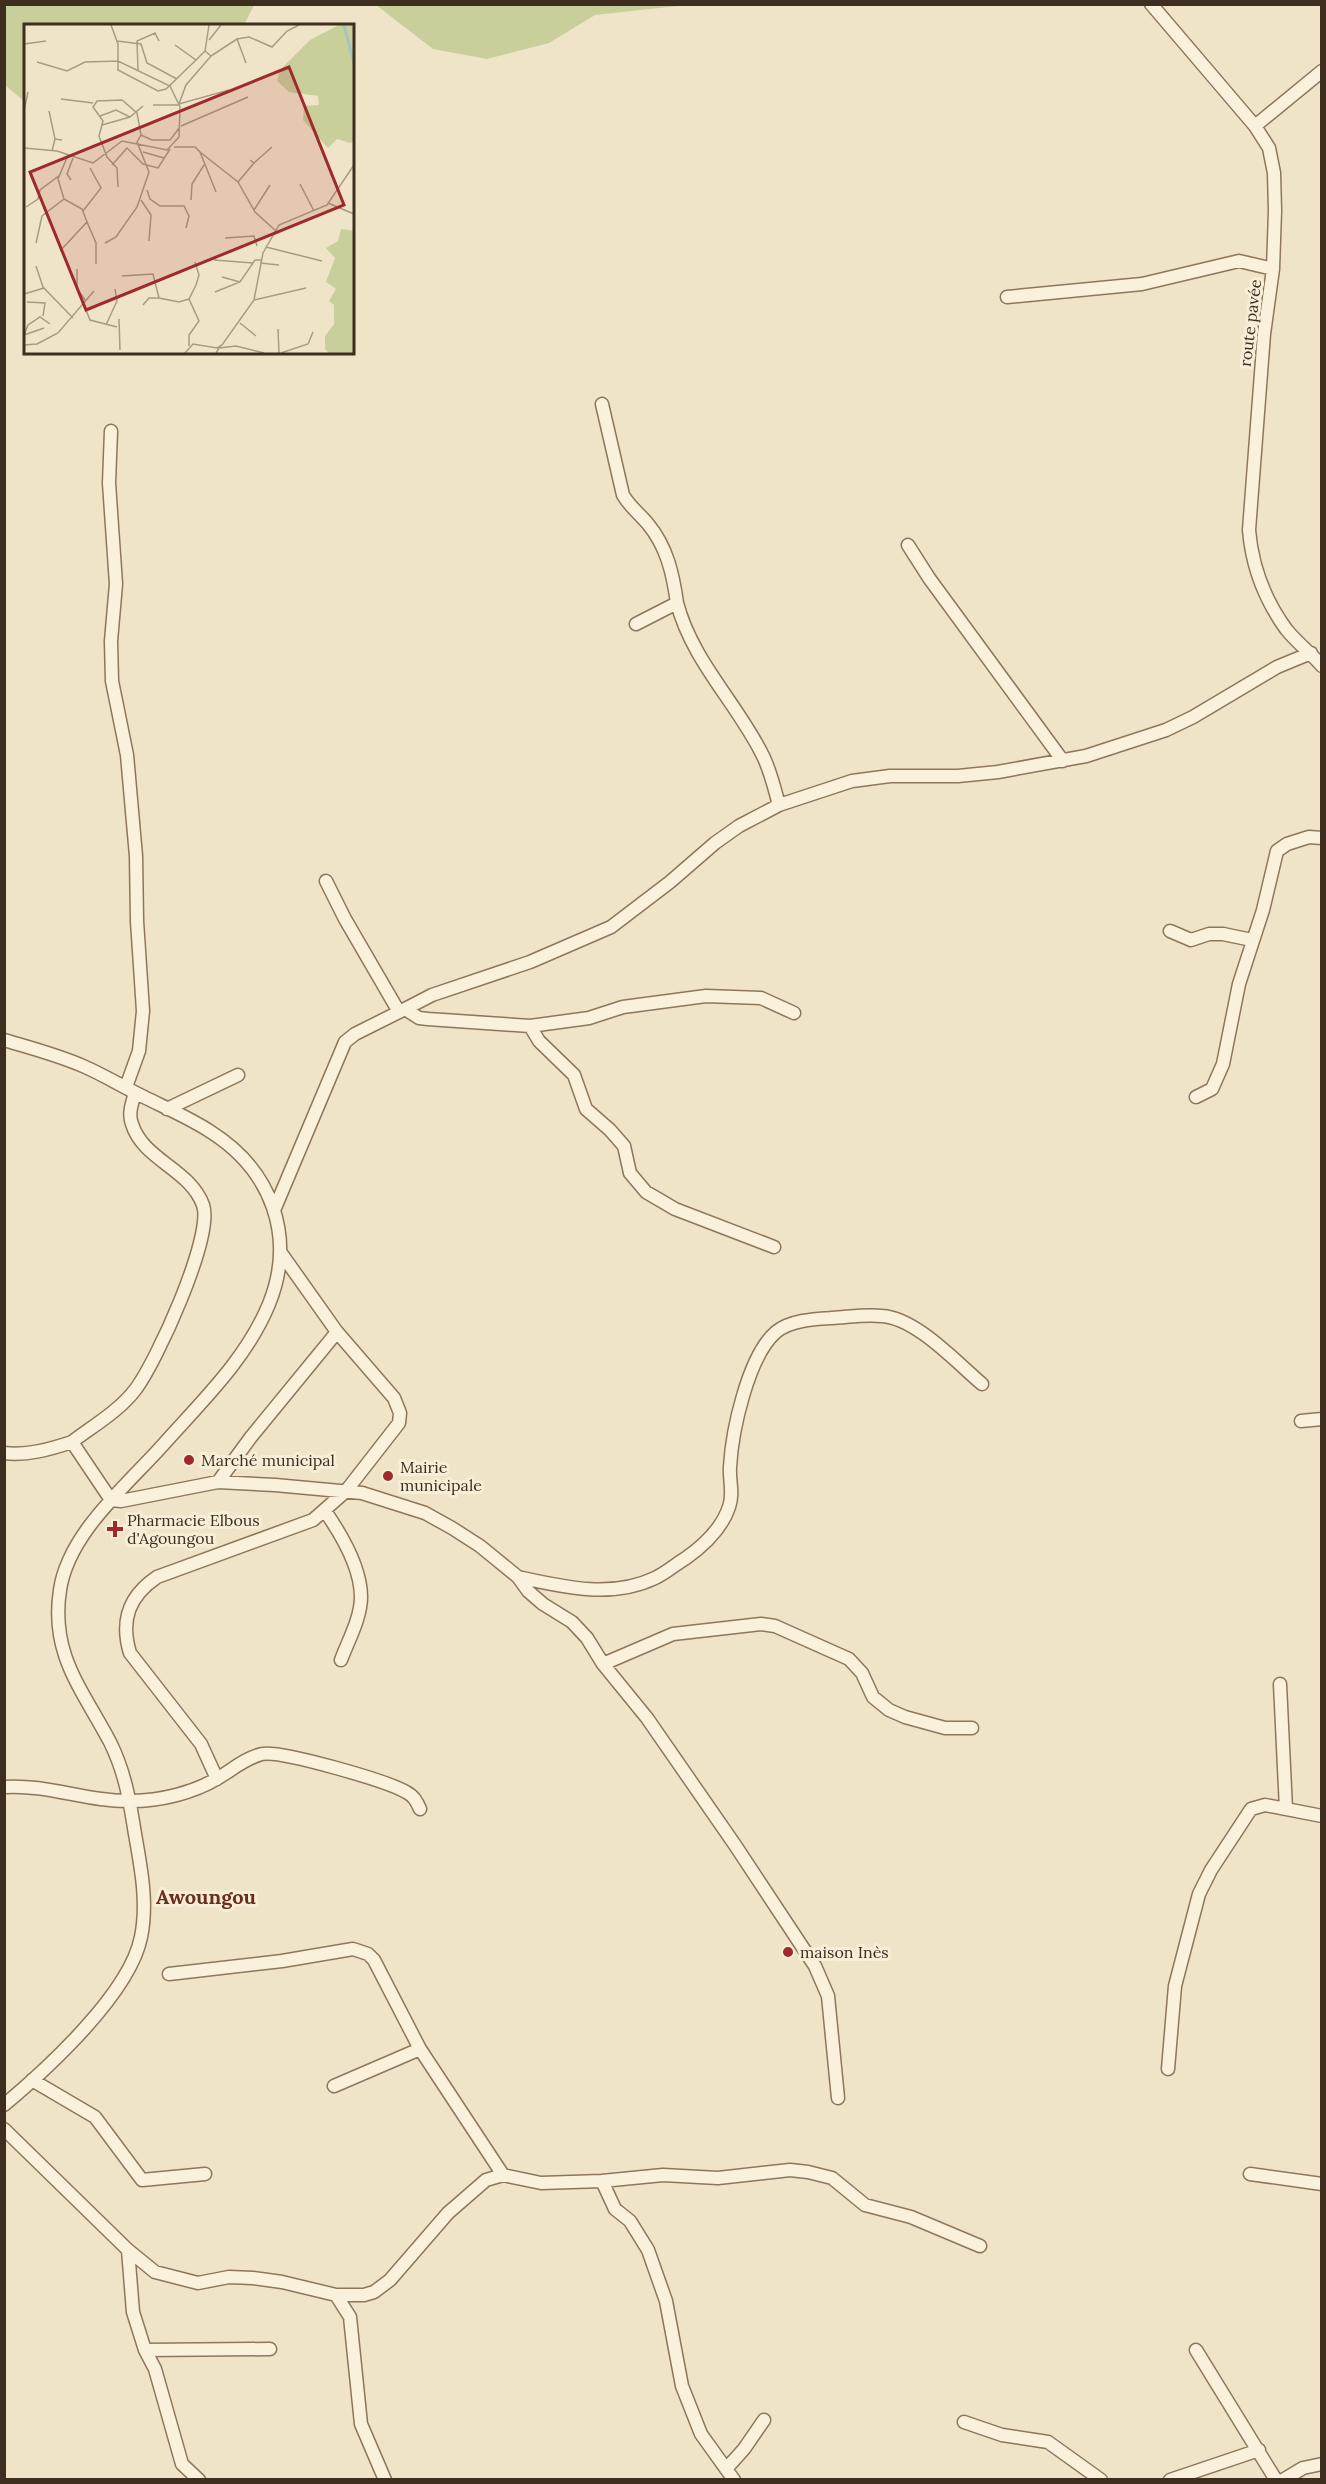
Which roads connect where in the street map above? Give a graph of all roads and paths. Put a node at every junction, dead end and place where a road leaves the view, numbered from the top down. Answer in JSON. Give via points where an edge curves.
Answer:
{"nodes":[{"id":1,"x":1151,"y":4,"type":"edge"},
{"id":2,"x":1322,"y":71,"type":"edge"},
{"id":3,"x":1256,"y":126,"type":"junction"},
{"id":4,"x":1274,"y":269,"type":"junction"},
{"id":5,"x":1007,"y":297,"type":"dead end"},
{"id":6,"x":602,"y":404,"type":"dead end"},
{"id":7,"x":111,"y":431,"type":"dead end"},
{"id":8,"x":908,"y":545,"type":"dead end"},
{"id":9,"x":677,"y":603,"type":"junction"},
{"id":10,"x":636,"y":624,"type":"dead end"},
{"id":11,"x":1311,"y":653,"type":"junction"},
{"id":12,"x":1322,"y":666,"type":"edge"},
{"id":13,"x":1063,"y":760,"type":"junction"},
{"id":14,"x":779,"y":805,"type":"junction"},
{"id":15,"x":1322,"y":838,"type":"edge"},
{"id":16,"x":326,"y":881,"type":"dead end"},
{"id":17,"x":1170,"y":930,"type":"dead end"},
{"id":18,"x":1252,"y":940,"type":"junction"},
{"id":19,"x":402,"y":1011,"type":"junction"},
{"id":20,"x":794,"y":1013,"type":"dead end"},
{"id":21,"x":530,"y":1026,"type":"junction"},
{"id":22,"x":4,"y":1040,"type":"edge"},
{"id":23,"x":238,"y":1075,"type":"dead end"},
{"id":24,"x":130,"y":1090,"type":"junction"},
{"id":25,"x":1196,"y":1097,"type":"dead end"},
{"id":26,"x":167,"y":1109,"type":"junction"},
{"id":27,"x":275,"y":1209,"type":"junction"},
{"id":28,"x":774,"y":1247,"type":"dead end"},
{"id":29,"x":281,"y":1253,"type":"junction"},
{"id":30,"x":337,"y":1332,"type":"junction"},
{"id":31,"x":982,"y":1384,"type":"dead end"},
{"id":32,"x":1322,"y":1419,"type":"edge"},
{"id":33,"x":1301,"y":1421,"type":"dead end"},
{"id":34,"x":72,"y":1442,"type":"junction"},
{"id":35,"x":4,"y":1453,"type":"edge"},
{"id":36,"x":218,"y":1482,"type":"junction"},
{"id":37,"x":346,"y":1491,"type":"junction"},
{"id":38,"x":111,"y":1500,"type":"junction"},
{"id":39,"x":325,"y":1511,"type":"junction"},
{"id":40,"x":518,"y":1577,"type":"junction"},
{"id":41,"x":341,"y":1660,"type":"dead end"},
{"id":42,"x":603,"y":1664,"type":"junction"},
{"id":43,"x":1280,"y":1684,"type":"dead end"},
{"id":44,"x":972,"y":1728,"type":"dead end"},
{"id":45,"x":217,"y":1779,"type":"junction"},
{"id":46,"x":4,"y":1787,"type":"edge"},
{"id":47,"x":130,"y":1802,"type":"junction"},
{"id":48,"x":420,"y":1809,"type":"dead end"},
{"id":49,"x":1286,"y":1809,"type":"junction"},
{"id":50,"x":1322,"y":1816,"type":"edge"},
{"id":51,"x":169,"y":1974,"type":"dead end"},
{"id":52,"x":420,"y":2049,"type":"junction"},
{"id":53,"x":1168,"y":2069,"type":"dead end"},
{"id":54,"x":32,"y":2080,"type":"junction"},
{"id":55,"x":333,"y":2086,"type":"dead end"},
{"id":56,"x":838,"y":2098,"type":"dead end"},
{"id":57,"x":4,"y":2105,"type":"edge"},
{"id":58,"x":4,"y":2129,"type":"edge"},
{"id":59,"x":205,"y":2174,"type":"dead end"},
{"id":60,"x":1250,"y":2174,"type":"dead end"},
{"id":61,"x":503,"y":2175,"type":"junction"},
{"id":62,"x":602,"y":2181,"type":"junction"},
{"id":63,"x":1322,"y":2184,"type":"edge"},
{"id":64,"x":980,"y":2246,"type":"dead end"},
{"id":65,"x":128,"y":2250,"type":"junction"},
{"id":66,"x":336,"y":2295,"type":"junction"},
{"id":67,"x":270,"y":2349,"type":"dead end"},
{"id":68,"x":145,"y":2350,"type":"junction"},
{"id":69,"x":1196,"y":2350,"type":"dead end"},
{"id":70,"x":764,"y":2420,"type":"dead end"},
{"id":71,"x":964,"y":2422,"type":"dead end"},
{"id":72,"x":1259,"y":2451,"type":"junction"},
{"id":73,"x":1322,"y":2464,"type":"edge"},
{"id":74,"x":726,"y":2469,"type":"junction"},
{"id":75,"x":199,"y":2480,"type":"edge"},
{"id":76,"x":386,"y":2480,"type":"edge"},
{"id":77,"x":734,"y":2480,"type":"edge"},
{"id":78,"x":1101,"y":2480,"type":"edge"},
{"id":79,"x":1170,"y":2480,"type":"edge"},
{"id":80,"x":1276,"y":2480,"type":"edge"},
{"id":81,"x":1283,"y":2480,"type":"edge"}],
"edges":[{"from":1,"to":3,"type":"street","name":"route pavée"},
{"from":2,"to":3,"type":"street"},
{"from":3,"to":4,"type":"street","name":"route pavée","via":[[1269,148],[1274,173]]},
{"from":4,"to":5,"type":"street","via":[[1239,261],[1142,284]]},
{"from":4,"to":11,"type":"street","name":"route pavée","via":[[1264,334],[1249,530],[1251,551],[1272,608],[1287,631]]},
{"from":6,"to":9,"type":"street","via":[[623,495],[663,547]]},
{"from":7,"to":24,"type":"street","via":[[110,494],[116,584],[112,681],[127,755],[143,1011]]},
{"from":8,"to":13,"type":"street"},
{"from":9,"to":10,"type":"street"},
{"from":9,"to":14,"type":"street","via":[[708,672],[761,752]]},
{"from":11,"to":12,"type":"street","name":"route pavée"},
{"from":11,"to":13,"type":"street","via":[[1277,667],[1166,730]]},
{"from":13,"to":14,"type":"street","via":[[958,776],[890,776],[852,781]]},
{"from":14,"to":19,"type":"street","via":[[715,843],[611,927],[531,962],[432,995]]},
{"from":15,"to":18,"type":"street","via":[[1309,837],[1277,851]]},
{"from":16,"to":19,"type":"street"},
{"from":17,"to":18,"type":"street","via":[[1191,940],[1223,934]]},
{"from":18,"to":25,"type":"street","via":[[1223,1064],[1212,1089]]},
{"from":19,"to":21,"type":"street","via":[[428,1019]]},
{"from":19,"to":27,"type":"street","via":[[345,1042]]},
{"from":20,"to":21,"type":"street","via":[[761,998],[706,996],[623,1007],[589,1018]]},
{"from":21,"to":28,"type":"street","via":[[539,1041],[574,1075],[586,1109],[624,1146],[630,1173],[646,1191],[675,1209]]},
{"from":22,"to":24,"type":"street","via":[[81,1065]]},
{"from":23,"to":26,"type":"street"},
{"from":24,"to":26,"type":"street"},
{"from":24,"to":34,"type":"street","via":[[131,1123],[139,1138],[190,1182],[203,1206],[206,1222],[175,1312],[145,1374],[123,1403]]},
{"from":26,"to":27,"type":"street","via":[[230,1147],[261,1181]]},
{"from":27,"to":29,"type":"street"},
{"from":29,"to":30,"type":"street"},
{"from":29,"to":38,"type":"street","via":[[278,1278],[255,1334],[230,1370]]},
{"from":30,"to":36,"type":"street"},
{"from":30,"to":37,"type":"street","via":[[394,1398],[400,1413],[399,1423]]},
{"from":31,"to":40,"type":"street","via":[[922,1333],[900,1320],[882,1316],[796,1323],[777,1332],[754,1362],[733,1446],[733,1495],[729,1509],[719,1528],[693,1553],[656,1578],[629,1587],[575,1589]]},
{"from":32,"to":33,"type":"street"},
{"from":34,"to":35,"type":"street","via":[[20,1454]]},
{"from":34,"to":38,"type":"street"},
{"from":36,"to":37,"type":"street"},
{"from":36,"to":38,"type":"street"},
{"from":37,"to":39,"type":"street"},
{"from":37,"to":40,"type":"street","via":[[425,1513],[480,1546]]},
{"from":38,"to":47,"type":"street","via":[[68,1560],[60,1586],[57,1619],[64,1658],[124,1773]]},
{"from":39,"to":41,"type":"street","via":[[358,1576],[361,1598]]},
{"from":39,"to":45,"type":"street","via":[[305,1523],[157,1577],[141,1588],[128,1614],[125,1636],[130,1653],[201,1744]]},
{"from":40,"to":42,"type":"street","via":[[536,1597],[572,1622]]},
{"from":42,"to":44,"type":"street","via":[[673,1634],[760,1624],[775,1626],[849,1659],[862,1673],[873,1697],[889,1710],[945,1728]]},
{"from":42,"to":56,"type":"street","via":[[647,1718],[820,1976],[828,1996]]},
{"from":43,"to":49,"type":"street"},
{"from":45,"to":47,"type":"street","via":[[180,1794]]},
{"from":45,"to":48,"type":"street","via":[[264,1754],[294,1757],[406,1791]]},
{"from":46,"to":47,"type":"street","via":[[49,1788]]},
{"from":47,"to":54,"type":"street","via":[[144,1890],[142,1930],[135,1956],[75,2040]]},
{"from":49,"to":50,"type":"street"},
{"from":49,"to":53,"type":"street","via":[[1265,1805],[1251,1809],[1199,1894],[1175,1986]]},
{"from":51,"to":52,"type":"street","via":[[360,1951],[375,1960]]},
{"from":52,"to":55,"type":"street"},
{"from":52,"to":61,"type":"street"},
{"from":54,"to":57,"type":"street"},
{"from":54,"to":59,"type":"street","via":[[95,2117],[142,2180]]},
{"from":58,"to":65,"type":"street"},
{"from":60,"to":63,"type":"street"},
{"from":61,"to":62,"type":"street","via":[[541,2183]]},
{"from":61,"to":66,"type":"street","via":[[473,2189],[404,2266],[374,2292]]},
{"from":62,"to":64,"type":"street","via":[[663,2175],[718,2178],[790,2170],[808,2172],[832,2178],[865,2205],[911,2217]]},
{"from":62,"to":74,"type":"street","via":[[615,2209],[630,2221],[648,2250],[666,2301],[682,2386],[701,2434]]},
{"from":65,"to":66,"type":"street","via":[[154,2272],[198,2283],[229,2277],[253,2278]]},
{"from":65,"to":68,"type":"street","via":[[134,2312]]},
{"from":66,"to":76,"type":"street","via":[[350,2317],[361,2424]]},
{"from":67,"to":68,"type":"street"},
{"from":68,"to":75,"type":"street","via":[[155,2369],[182,2464]]},
{"from":69,"to":72,"type":"street"},
{"from":70,"to":74,"type":"street"},
{"from":71,"to":78,"type":"street","via":[[1002,2435],[1048,2442]]},
{"from":72,"to":79,"type":"street"},
{"from":72,"to":80,"type":"street"},
{"from":73,"to":81,"type":"street","via":[[1303,2468]]},
{"from":74,"to":77,"type":"street"}]}
